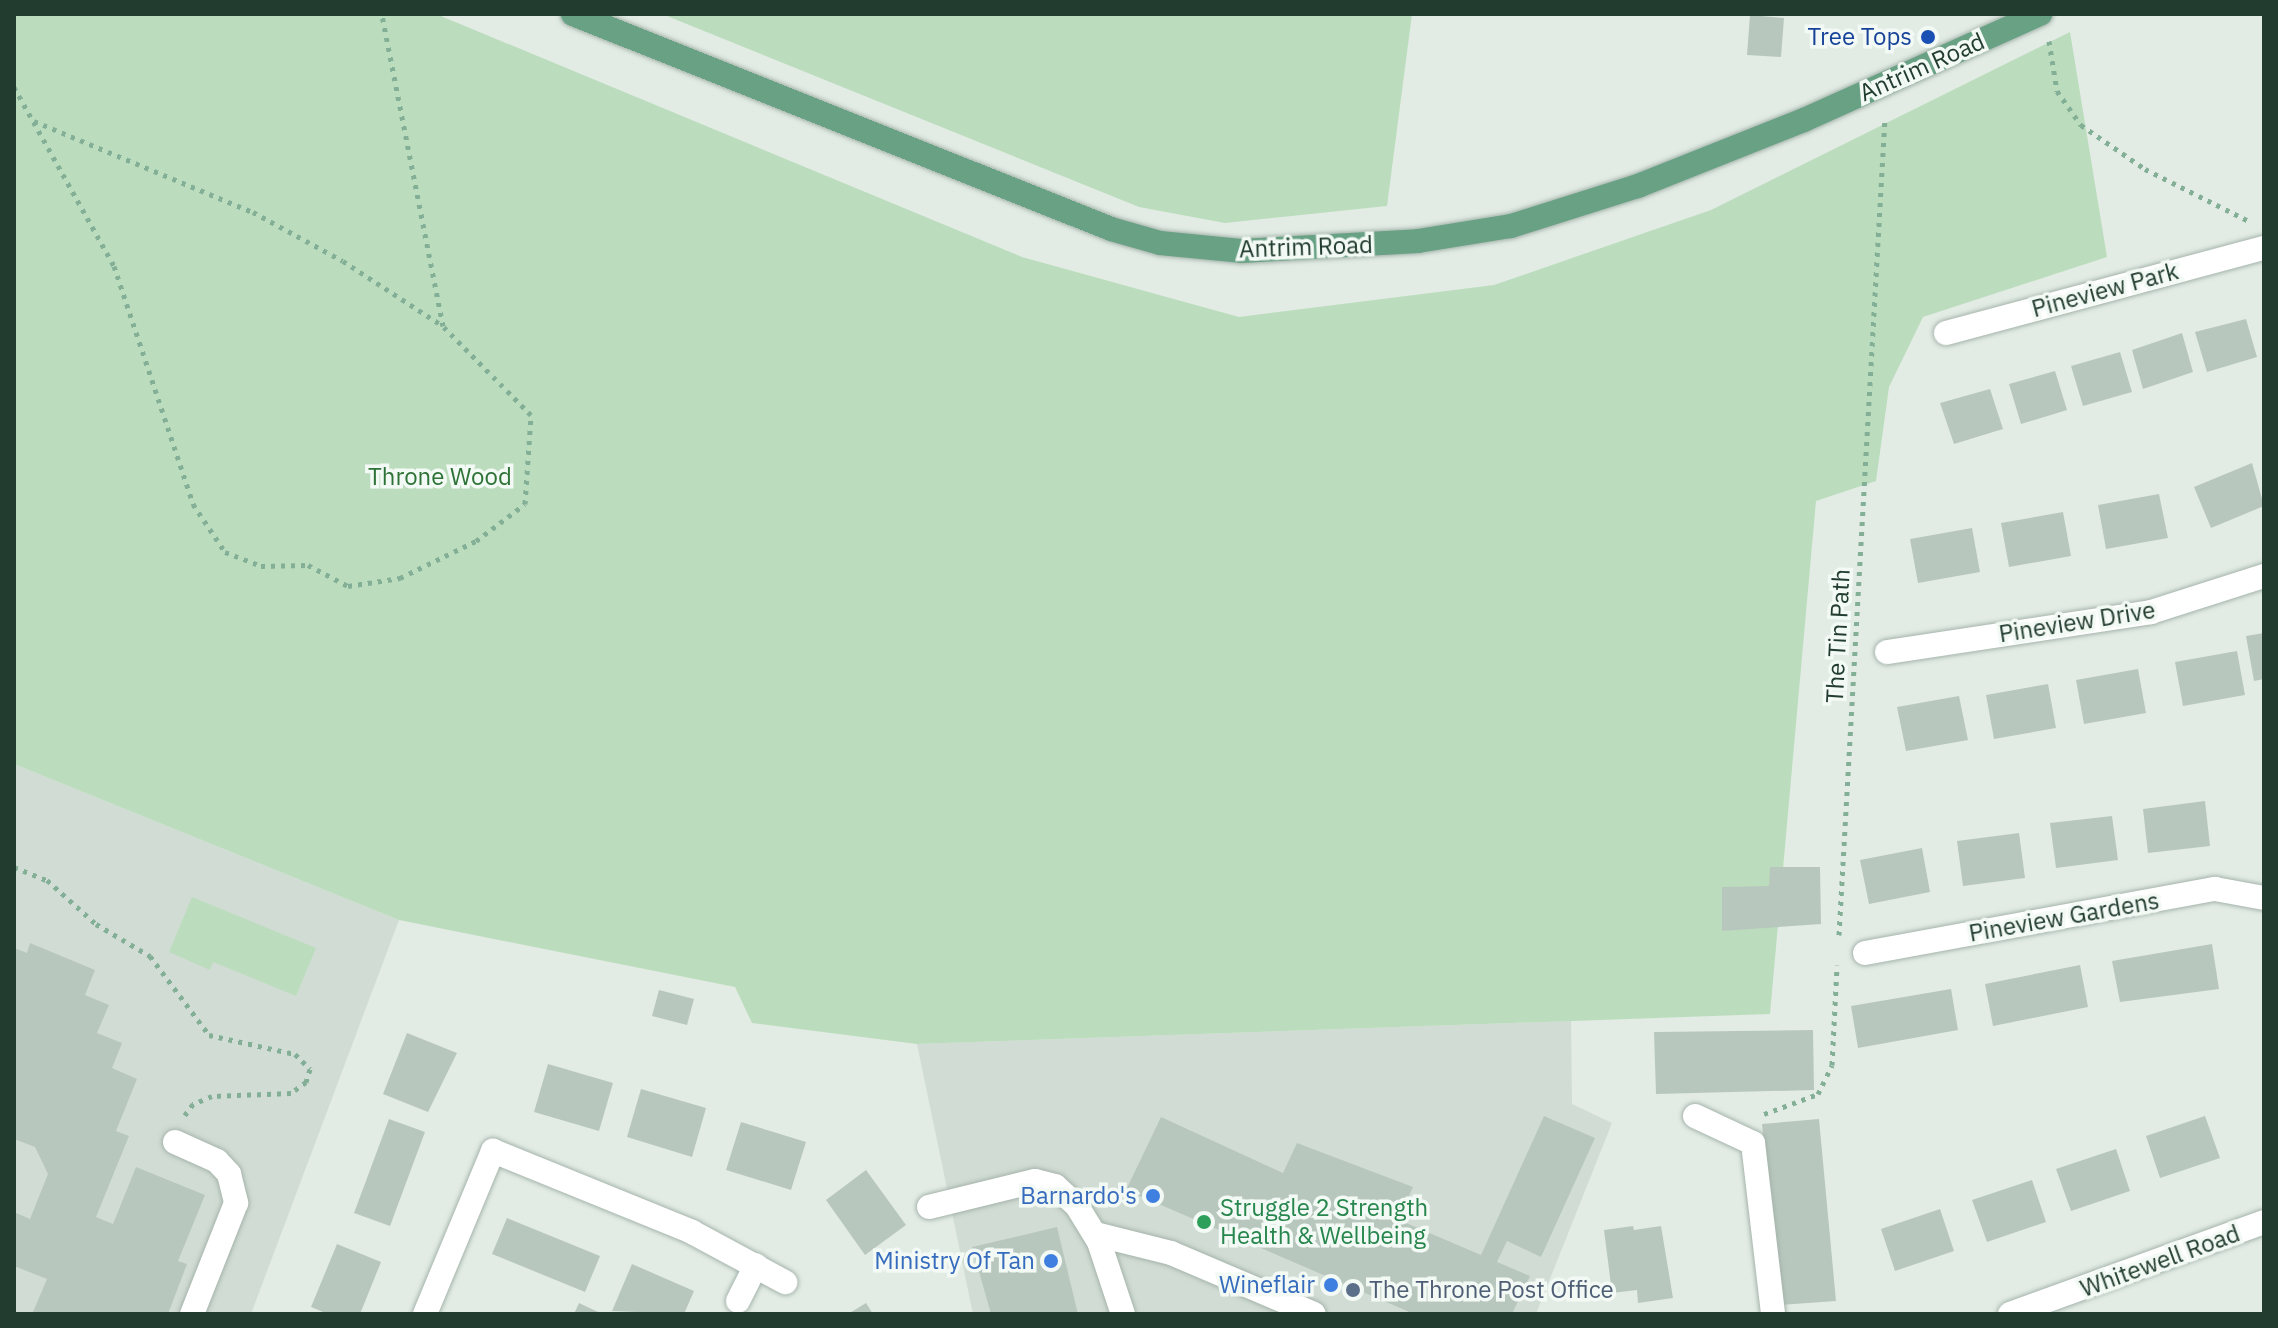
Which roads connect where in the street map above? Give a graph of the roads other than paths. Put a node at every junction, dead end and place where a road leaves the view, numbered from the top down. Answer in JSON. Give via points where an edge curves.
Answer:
{"nodes":[{"id":1,"x":573,"y":14,"type":"edge"},
{"id":2,"x":2042,"y":21,"type":"edge"},
{"id":3,"x":2264,"y":248,"type":"edge"},
{"id":4,"x":1946,"y":333,"type":"dead end"},
{"id":5,"x":2264,"y":576,"type":"edge"},
{"id":6,"x":1887,"y":652,"type":"dead end"},
{"id":7,"x":2264,"y":898,"type":"edge"},
{"id":8,"x":1865,"y":953,"type":"dead end"},
{"id":9,"x":1695,"y":1116,"type":"dead end"},
{"id":10,"x":175,"y":1142,"type":"road end"},
{"id":11,"x":929,"y":1207,"type":"dead end"},
{"id":12,"x":2264,"y":1222,"type":"edge"},
{"id":13,"x":1095,"y":1234,"type":"junction"},
{"id":14,"x":756,"y":1265,"type":"junction"},
{"id":15,"x":785,"y":1282,"type":"dead end"},
{"id":16,"x":738,"y":1301,"type":"dead end"},
{"id":17,"x":192,"y":1314,"type":"edge"},
{"id":18,"x":425,"y":1314,"type":"edge"},
{"id":19,"x":1123,"y":1314,"type":"edge"},
{"id":20,"x":1314,"y":1314,"type":"edge"},
{"id":21,"x":1773,"y":1314,"type":"edge"},
{"id":22,"x":2010,"y":1314,"type":"edge"}],
"edges":[{"from":1,"to":2,"type":"main road","name":"Antrim Road","via":[[1111,229],[1160,243],[1241,251],[1418,241],[1511,226],[1638,186]]},
{"from":3,"to":4,"type":"street","name":"Pineview Park"},
{"from":5,"to":6,"type":"street","name":"Pineview Drive","via":[[2151,612]]},
{"from":7,"to":8,"type":"street","name":"Pineview Gardens","via":[[2215,889]]},
{"from":9,"to":21,"type":"street","via":[[1753,1143]]},
{"from":10,"to":17,"type":"street","via":[[217,1161],[229,1174],[236,1203]]},
{"from":11,"to":13,"type":"street","via":[[1035,1181],[1055,1186]]},
{"from":12,"to":22,"type":"street","name":"Whitewell Road"},
{"from":13,"to":19,"type":"street"},
{"from":13,"to":20,"type":"street","via":[[1171,1253]]},
{"from":14,"to":15,"type":"street"},
{"from":14,"to":16,"type":"street"},
{"from":14,"to":18,"type":"street","via":[[692,1232],[493,1151]]}]}
